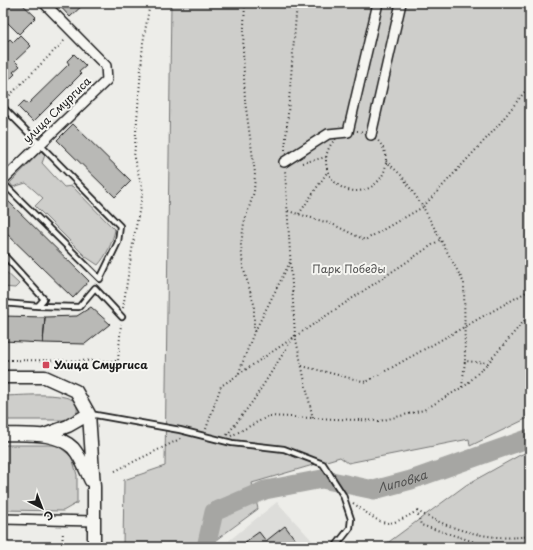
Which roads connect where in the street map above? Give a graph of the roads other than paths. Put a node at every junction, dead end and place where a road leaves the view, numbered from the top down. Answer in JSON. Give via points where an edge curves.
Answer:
{"nodes":[{"id":1,"x":44,"y":3,"type":"edge"},
{"id":2,"x":378,"y":3,"type":"edge"},
{"id":3,"x":401,"y":3,"type":"edge"},
{"id":4,"x":3,"y":107,"type":"edge"},
{"id":5,"x":371,"y":135,"type":"road end"},
{"id":6,"x":39,"y":143,"type":"junction"},
{"id":7,"x":284,"y":162,"type":"road end"},
{"id":8,"x":3,"y":182,"type":"edge"},
{"id":9,"x":3,"y":254,"type":"edge"},
{"id":10,"x":3,"y":303,"type":"edge"},
{"id":11,"x":38,"y":306,"type":"junction"},
{"id":12,"x":122,"y":317,"type":"road end"},
{"id":13,"x":3,"y":377,"type":"edge"},
{"id":14,"x":89,"y":414,"type":"junction"},
{"id":15,"x":3,"y":434,"type":"edge"},
{"id":16,"x":44,"y":435,"type":"junction"},
{"id":17,"x":94,"y":487,"type":"junction"},
{"id":18,"x":3,"y":519,"type":"edge"},
{"id":19,"x":94,"y":521,"type":"junction"},
{"id":20,"x":94,"y":547,"type":"edge"},
{"id":21,"x":334,"y":547,"type":"edge"}],
"edges":[{"from":1,"to":6,"type":"street","name":"улица Смургиса","via":[[106,66],[107,80]]},
{"from":2,"to":7,"type":"street","via":[[348,132],[328,134]]},
{"from":3,"to":5,"type":"street"},
{"from":4,"to":6,"type":"lane"},
{"from":6,"to":8,"type":"street","name":"улица Смургиса"},
{"from":6,"to":8,"type":"lane","via":[[120,226],[118,242],[100,279]]},
{"from":9,"to":11,"type":"lane","via":[[44,299]]},
{"from":10,"to":11,"type":"lane"},
{"from":11,"to":12,"type":"lane","via":[[79,308],[95,288]]},
{"from":13,"to":14,"type":"main road","via":[[45,377],[76,391]]},
{"from":14,"to":16,"type":"main road"},
{"from":14,"to":17,"type":"main road"},
{"from":14,"to":21,"type":"lane","via":[[222,440],[284,449],[323,464],[342,495],[351,519],[350,528]]},
{"from":15,"to":16,"type":"main road"},
{"from":16,"to":17,"type":"main road","via":[[72,448]]},
{"from":17,"to":19,"type":"main road"},
{"from":18,"to":19,"type":"street"},
{"from":19,"to":20,"type":"main road"}]}
